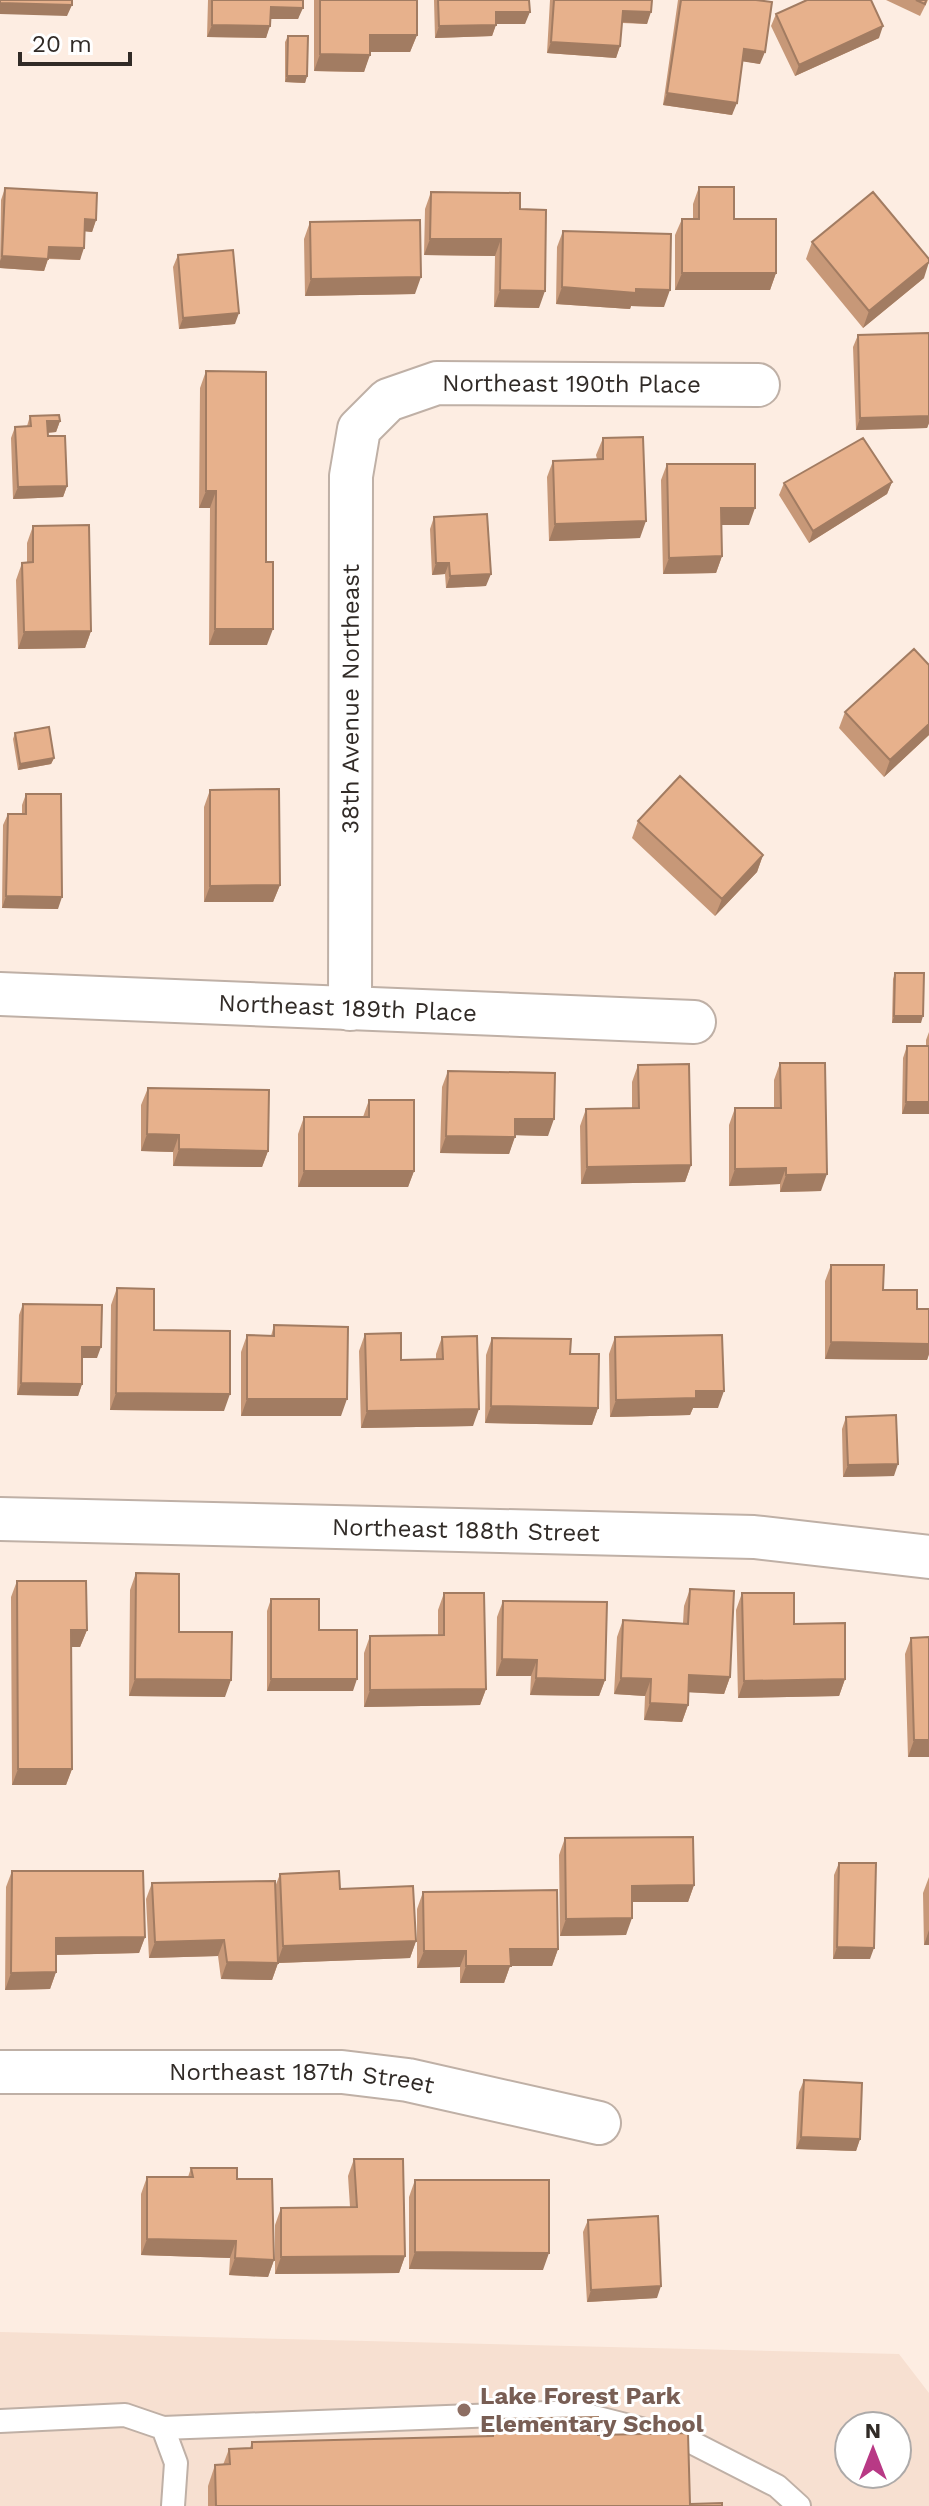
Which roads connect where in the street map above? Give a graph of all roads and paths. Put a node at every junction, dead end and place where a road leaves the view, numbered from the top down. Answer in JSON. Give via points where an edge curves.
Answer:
{"nodes":[{"id":1,"x":758,"y":385,"type":"dead end"},
{"id":2,"x":388,"y":400,"type":"joint"},
{"id":3,"x":0,"y":994,"type":"edge"},
{"id":4,"x":350,"y":1009,"type":"junction"},
{"id":5,"x":694,"y":1022,"type":"dead end"},
{"id":6,"x":0,"y":1519,"type":"edge"},
{"id":7,"x":929,"y":1557,"type":"edge"},
{"id":8,"x":0,"y":2072,"type":"edge"},
{"id":9,"x":599,"y":2123,"type":"dead end"},
{"id":10,"x":0,"y":2421,"type":"edge"},
{"id":11,"x":163,"y":2428,"type":"junction"},
{"id":12,"x":173,"y":2506,"type":"edge"},
{"id":13,"x":799,"y":2506,"type":"edge"}],
"edges":[{"from":1,"to":2,"type":"street","name":"Northeast 190th Place","via":[[437,383]]},
{"from":2,"to":4,"type":"street","name":"38th Avenue Northeast","via":[[359,429],[351,476]]},
{"from":3,"to":4,"type":"street","name":"Northeast 189th Place"},
{"from":4,"to":5,"type":"street","name":"Northeast 189th Place"},
{"from":6,"to":7,"type":"street","name":"Northeast 188th Street","via":[[754,1537]]},
{"from":8,"to":9,"type":"street","name":"Northeast 187th Street","via":[[342,2072],[408,2080]]},
{"from":10,"to":11,"type":"lane","via":[[125,2415]]},
{"from":11,"to":12,"type":"lane","via":[[176,2463]]},
{"from":11,"to":13,"type":"lane","via":[[574,2412],[689,2441],[777,2486]]}]}
